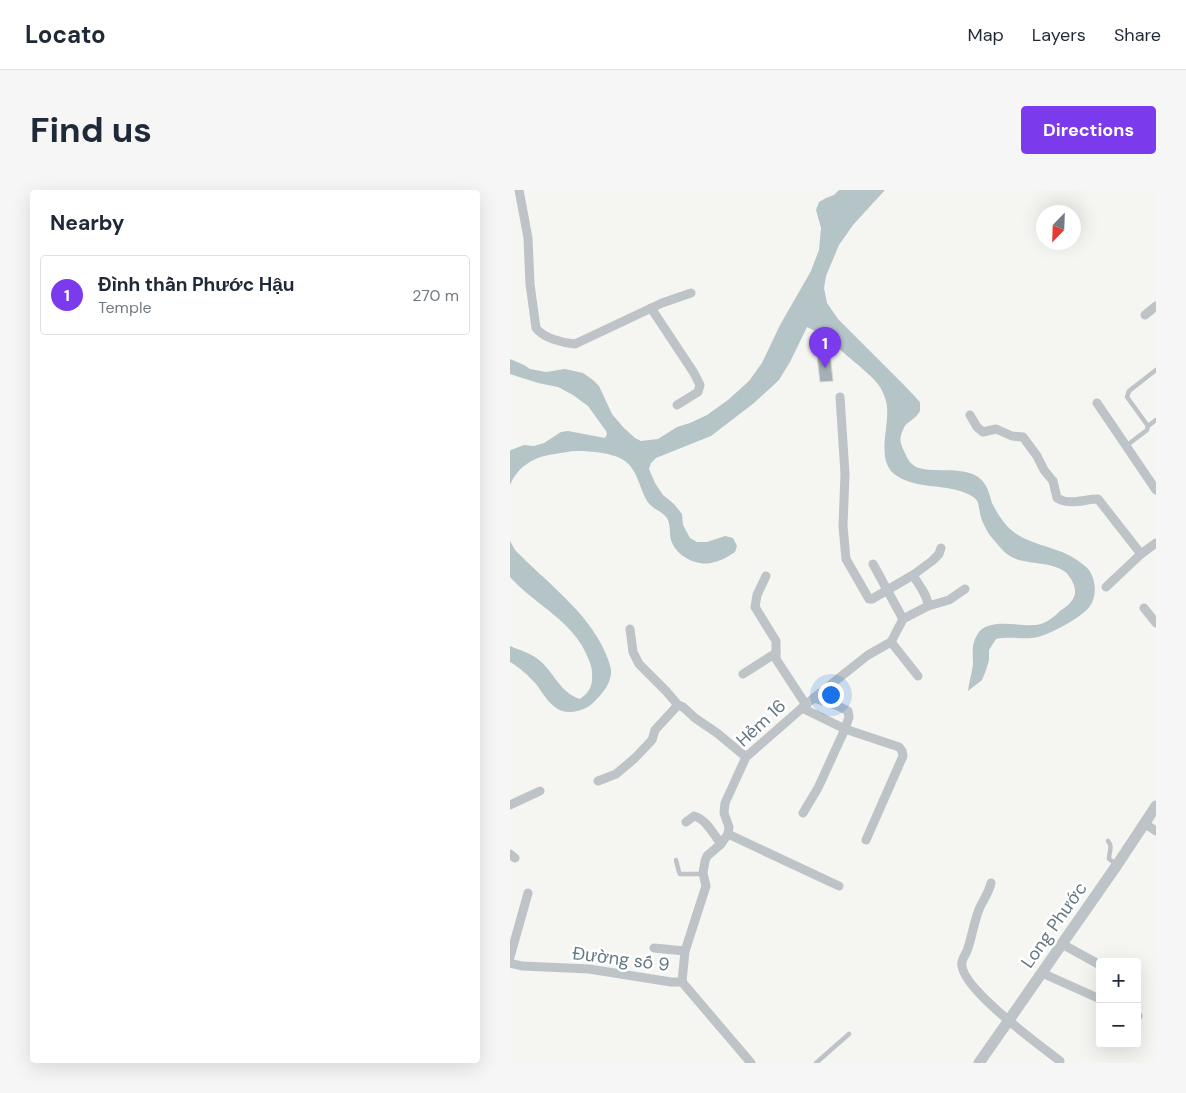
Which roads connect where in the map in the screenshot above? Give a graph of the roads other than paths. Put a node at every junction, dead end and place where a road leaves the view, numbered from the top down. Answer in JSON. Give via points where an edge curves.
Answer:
{"nodes":[{"id":1,"x":519,"y":190,"type":"edge"},
{"id":2,"x":691,"y":293,"type":"dead end"},
{"id":3,"x":1156,"y":306,"type":"edge"},
{"id":4,"x":651,"y":308,"type":"junction"},
{"id":5,"x":1145,"y":315,"type":"dead end"},
{"id":6,"x":1156,"y":370,"type":"edge"},
{"id":7,"x":840,"y":397,"type":"dead end"},
{"id":8,"x":1097,"y":403,"type":"dead end"},
{"id":9,"x":677,"y":405,"type":"dead end"},
{"id":10,"x":970,"y":415,"type":"dead end"},
{"id":11,"x":1156,"y":420,"type":"edge"},
{"id":12,"x":1148,"y":426,"type":"junction"},
{"id":13,"x":1126,"y":446,"type":"junction"},
{"id":14,"x":1156,"y":490,"type":"edge"},
{"id":15,"x":1156,"y":543,"type":"edge"},
{"id":16,"x":941,"y":548,"type":"dead end"},
{"id":17,"x":1141,"y":554,"type":"junction"},
{"id":18,"x":873,"y":564,"type":"dead end"},
{"id":19,"x":913,"y":574,"type":"junction"},
{"id":20,"x":766,"y":576,"type":"dead end"},
{"id":21,"x":1106,"y":587,"type":"dead end"},
{"id":22,"x":965,"y":589,"type":"dead end"},
{"id":23,"x":887,"y":590,"type":"junction"},
{"id":24,"x":928,"y":606,"type":"junction"},
{"id":25,"x":1144,"y":608,"type":"dead end"},
{"id":26,"x":903,"y":619,"type":"junction"},
{"id":27,"x":1156,"y":623,"type":"edge"},
{"id":28,"x":630,"y":629,"type":"dead end"},
{"id":29,"x":891,"y":642,"type":"junction"},
{"id":30,"x":776,"y":653,"type":"junction"},
{"id":31,"x":743,"y":674,"type":"dead end"},
{"id":32,"x":918,"y":676,"type":"dead end"},
{"id":33,"x":814,"y":698,"type":"junction"},
{"id":34,"x":678,"y":705,"type":"junction"},
{"id":35,"x":804,"y":707,"type":"junction"},
{"id":36,"x":845,"y":729,"type":"junction"},
{"id":37,"x":746,"y":757,"type":"junction"},
{"id":38,"x":598,"y":781,"type":"dead end"},
{"id":39,"x":540,"y":791,"type":"dead end"},
{"id":40,"x":510,"y":805,"type":"edge"},
{"id":41,"x":1156,"y":806,"type":"edge"},
{"id":42,"x":803,"y":813,"type":"dead end"},
{"id":43,"x":686,"y":822,"type":"dead end"},
{"id":44,"x":1145,"y":824,"type":"junction"},
{"id":45,"x":1156,"y":831,"type":"edge"},
{"id":46,"x":728,"y":834,"type":"junction"},
{"id":47,"x":866,"y":840,"type":"dead end"},
{"id":48,"x":1108,"y":841,"type":"dead end"},
{"id":49,"x":721,"y":844,"type":"junction"},
{"id":50,"x":676,"y":860,"type":"dead end"},
{"id":51,"x":1117,"y":865,"type":"junction"},
{"id":52,"x":703,"y":874,"type":"junction"},
{"id":53,"x":991,"y":883,"type":"dead end"},
{"id":54,"x":839,"y":886,"type":"dead end"},
{"id":55,"x":528,"y":893,"type":"dead end"},
{"id":56,"x":1062,"y":944,"type":"junction"},
{"id":57,"x":654,"y":948,"type":"dead end"},
{"id":58,"x":685,"y":952,"type":"junction"},
{"id":59,"x":510,"y":957,"type":"edge"},
{"id":60,"x":510,"y":963,"type":"edge"},
{"id":61,"x":1096,"y":964,"type":"edge"},
{"id":62,"x":1042,"y":973,"type":"junction"},
{"id":63,"x":682,"y":982,"type":"junction"},
{"id":64,"x":1096,"y":997,"type":"edge"},
{"id":65,"x":1009,"y":1021,"type":"junction"},
{"id":66,"x":849,"y":1034,"type":"dead end"},
{"id":67,"x":1060,"y":1061,"type":"dead end"},
{"id":68,"x":751,"y":1063,"type":"edge"},
{"id":69,"x":816,"y":1063,"type":"edge"},
{"id":70,"x":979,"y":1063,"type":"edge"}],
"edges":[{"from":1,"to":4,"type":"street","via":[[528,238],[536,328],[540,333],[575,344]]},
{"from":2,"to":4,"type":"street"},
{"from":3,"to":5,"type":"street"},
{"from":4,"to":9,"type":"street","via":[[700,384],[698,392]]},
{"from":6,"to":12,"type":"lane","via":[[1129,391],[1127,397]]},
{"from":7,"to":23,"type":"street","via":[[846,559],[868,599]]},
{"from":8,"to":13,"type":"street"},
{"from":10,"to":17,"type":"street","via":[[983,432],[996,429],[1023,437],[1053,481],[1058,498],[1073,502],[1098,499]]},
{"from":11,"to":12,"type":"lane"},
{"from":12,"to":13,"type":"lane"},
{"from":13,"to":14,"type":"street"},
{"from":15,"to":17,"type":"street"},
{"from":16,"to":19,"type":"street","via":[[932,561]]},
{"from":17,"to":21,"type":"street"},
{"from":18,"to":23,"type":"street"},
{"from":19,"to":23,"type":"street"},
{"from":19,"to":24,"type":"street"},
{"from":20,"to":30,"type":"street","via":[[755,607],[776,640]]},
{"from":22,"to":24,"type":"street","via":[[949,600]]},
{"from":23,"to":26,"type":"street"},
{"from":24,"to":26,"type":"street"},
{"from":25,"to":27,"type":"street"},
{"from":26,"to":29,"type":"street"},
{"from":28,"to":34,"type":"street","via":[[633,652],[639,664]]},
{"from":29,"to":32,"type":"street"},
{"from":29,"to":33,"type":"street","name":"Hẻm 16","via":[[868,655]]},
{"from":30,"to":31,"type":"street"},
{"from":30,"to":35,"type":"street","via":[[776,659]]},
{"from":33,"to":35,"type":"street","name":"Hẻm 16"},
{"from":33,"to":36,"type":"street","via":[[848,711]]},
{"from":34,"to":37,"type":"street"},
{"from":34,"to":38,"type":"street","via":[[635,758],[616,774]]},
{"from":35,"to":36,"type":"street"},
{"from":35,"to":37,"type":"street","name":"Hẻm 16"},
{"from":36,"to":42,"type":"street"},
{"from":36,"to":47,"type":"street","via":[[898,747],[903,756]]},
{"from":37,"to":46,"type":"street","name":"Hẻm 16","via":[[725,803],[724,813],[730,827]]},
{"from":39,"to":40,"type":"street"},
{"from":41,"to":44,"type":"street","name":"Long Phước"},
{"from":43,"to":49,"type":"street","via":[[694,816],[701,819]]},
{"from":44,"to":45,"type":"street"},
{"from":44,"to":51,"type":"street","name":"Long Phước"},
{"from":46,"to":49,"type":"street"},
{"from":46,"to":54,"type":"street"},
{"from":48,"to":51,"type":"lane","via":[[1111,844],[1109,859]]},
{"from":49,"to":52,"type":"street","via":[[707,856]]},
{"from":50,"to":52,"type":"lane","via":[[680,874]]},
{"from":51,"to":56,"type":"street","name":"Long Phước"},
{"from":52,"to":58,"type":"street","via":[[706,886]]},
{"from":53,"to":65,"type":"street","via":[[962,966],[970,983]]},
{"from":55,"to":59,"type":"street"},
{"from":56,"to":61,"type":"street"},
{"from":56,"to":62,"type":"street","name":"Long Phước"},
{"from":57,"to":58,"type":"street"},
{"from":58,"to":63,"type":"street"},
{"from":60,"to":63,"type":"street","name":"Đường số 9","via":[[589,969]]},
{"from":62,"to":64,"type":"street"},
{"from":62,"to":65,"type":"street","name":"Long Phước"},
{"from":63,"to":68,"type":"street","name":"Đường số 9"},
{"from":65,"to":67,"type":"street"},
{"from":65,"to":70,"type":"street","name":"Long Phước"},
{"from":66,"to":69,"type":"lane"}]}
